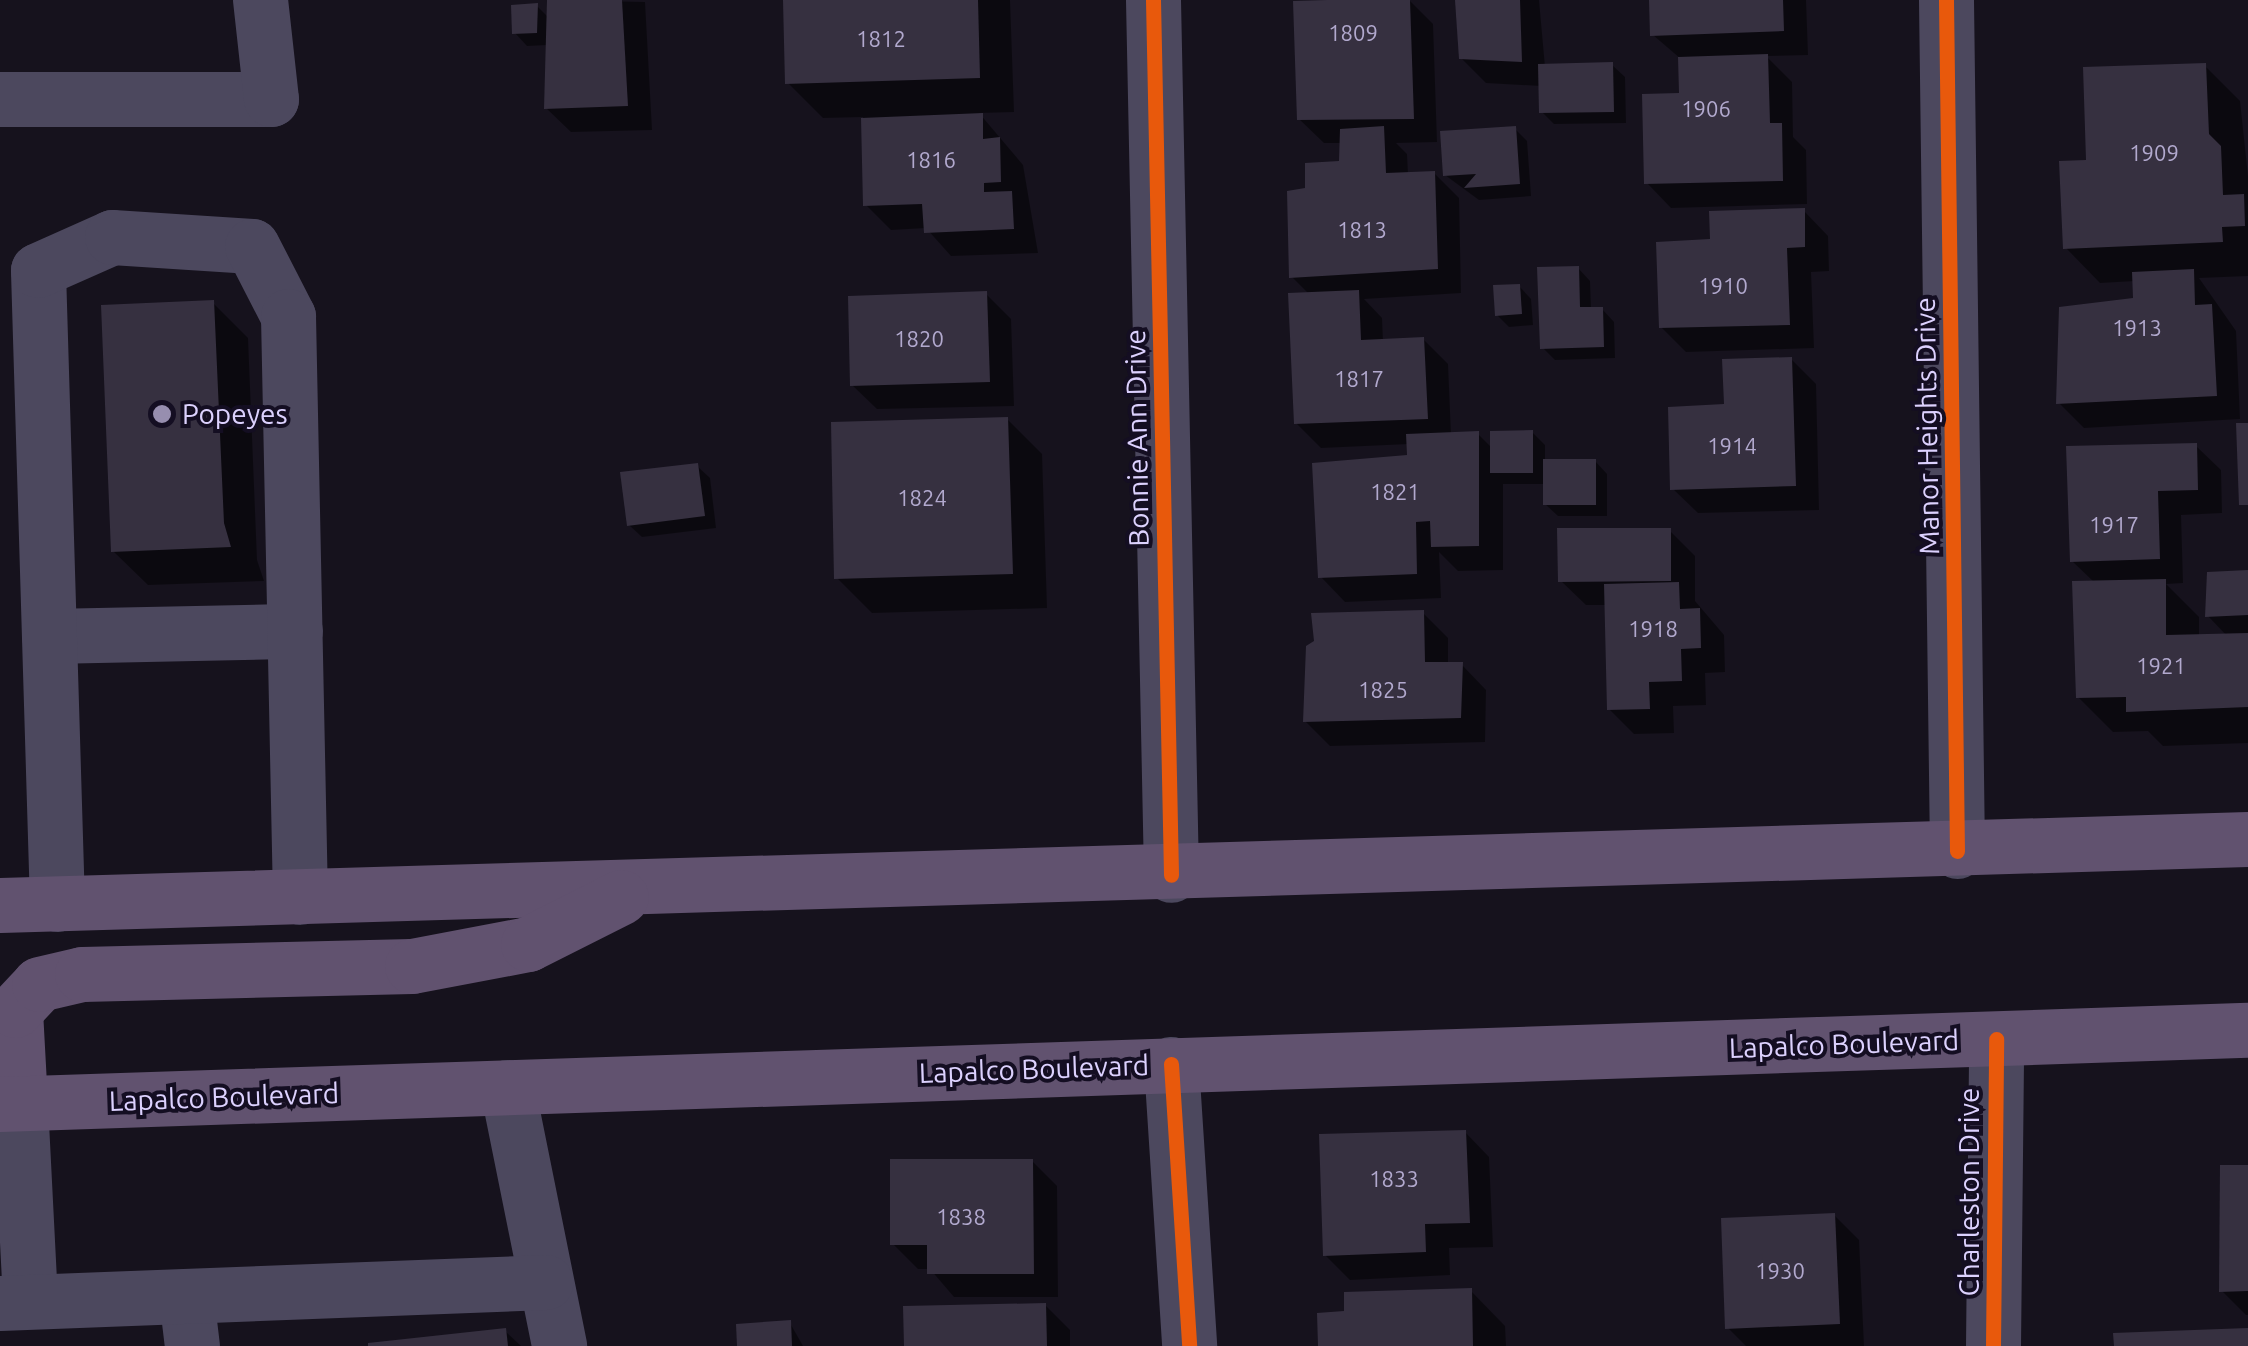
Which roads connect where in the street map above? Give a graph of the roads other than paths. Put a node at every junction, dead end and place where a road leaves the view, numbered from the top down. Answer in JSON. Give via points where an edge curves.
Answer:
{"nodes":[{"id":1,"x":260,"y":0,"type":"edge"},
{"id":2,"x":1153,"y":0,"type":"edge"},
{"id":3,"x":1946,"y":0,"type":"edge"},
{"id":4,"x":0,"y":99,"type":"edge"},
{"id":5,"x":295,"y":632,"type":"junction"},
{"id":6,"x":49,"y":636,"type":"junction"},
{"id":7,"x":2248,"y":839,"type":"edge"},
{"id":8,"x":1957,"y":851,"type":"junction"},
{"id":9,"x":1171,"y":875,"type":"junction"},
{"id":10,"x":638,"y":890,"type":"junction"},
{"id":11,"x":300,"y":897,"type":"junction"},
{"id":12,"x":56,"y":904,"type":"junction"},
{"id":13,"x":0,"y":905,"type":"edge"},
{"id":14,"x":2248,"y":1030,"type":"edge"},
{"id":15,"x":1996,"y":1039,"type":"junction"},
{"id":16,"x":1171,"y":1064,"type":"junction"},
{"id":17,"x":507,"y":1087,"type":"junction"},
{"id":18,"x":10,"y":1104,"type":"edge"},
{"id":19,"x":546,"y":1282,"type":"junction"},
{"id":20,"x":15,"y":1302,"type":"edge"},
{"id":21,"x":189,"y":1321,"type":"edge"},
{"id":22,"x":559,"y":1346,"type":"edge"},
{"id":23,"x":1189,"y":1346,"type":"edge"},
{"id":24,"x":1993,"y":1346,"type":"edge"}],
"edges":[{"from":1,"to":4,"type":"street","via":[[271,99]]},
{"from":2,"to":9,"type":"street","name":"Bonnie Ann Drive"},
{"from":3,"to":8,"type":"street","name":"Manor Heights Drive"},
{"from":5,"to":6,"type":"street"},
{"from":5,"to":6,"type":"street","via":[[288,316],[252,246],[112,237],[38,270]]},
{"from":5,"to":11,"type":"street"},
{"from":6,"to":12,"type":"street"},
{"from":7,"to":8,"type":"main road"},
{"from":8,"to":9,"type":"main road"},
{"from":9,"to":10,"type":"main road"},
{"from":10,"to":11,"type":"main road"},
{"from":10,"to":18,"type":"main road","via":[[528,944],[412,966],[82,974],[39,984],[15,1010]]},
{"from":11,"to":12,"type":"main road"},
{"from":12,"to":13,"type":"main road"},
{"from":14,"to":15,"type":"main road","name":"Lapalco Boulevard"},
{"from":15,"to":16,"type":"main road","name":"Lapalco Boulevard"},
{"from":15,"to":24,"type":"street","name":"Charleston Drive"},
{"from":16,"to":17,"type":"main road","name":"Lapalco Boulevard"},
{"from":16,"to":23,"type":"street"},
{"from":17,"to":18,"type":"main road","name":"Lapalco Boulevard"},
{"from":17,"to":19,"type":"street"},
{"from":18,"to":20,"type":"street"},
{"from":19,"to":21,"type":"street"},
{"from":19,"to":22,"type":"street"},
{"from":20,"to":21,"type":"street"}]}
